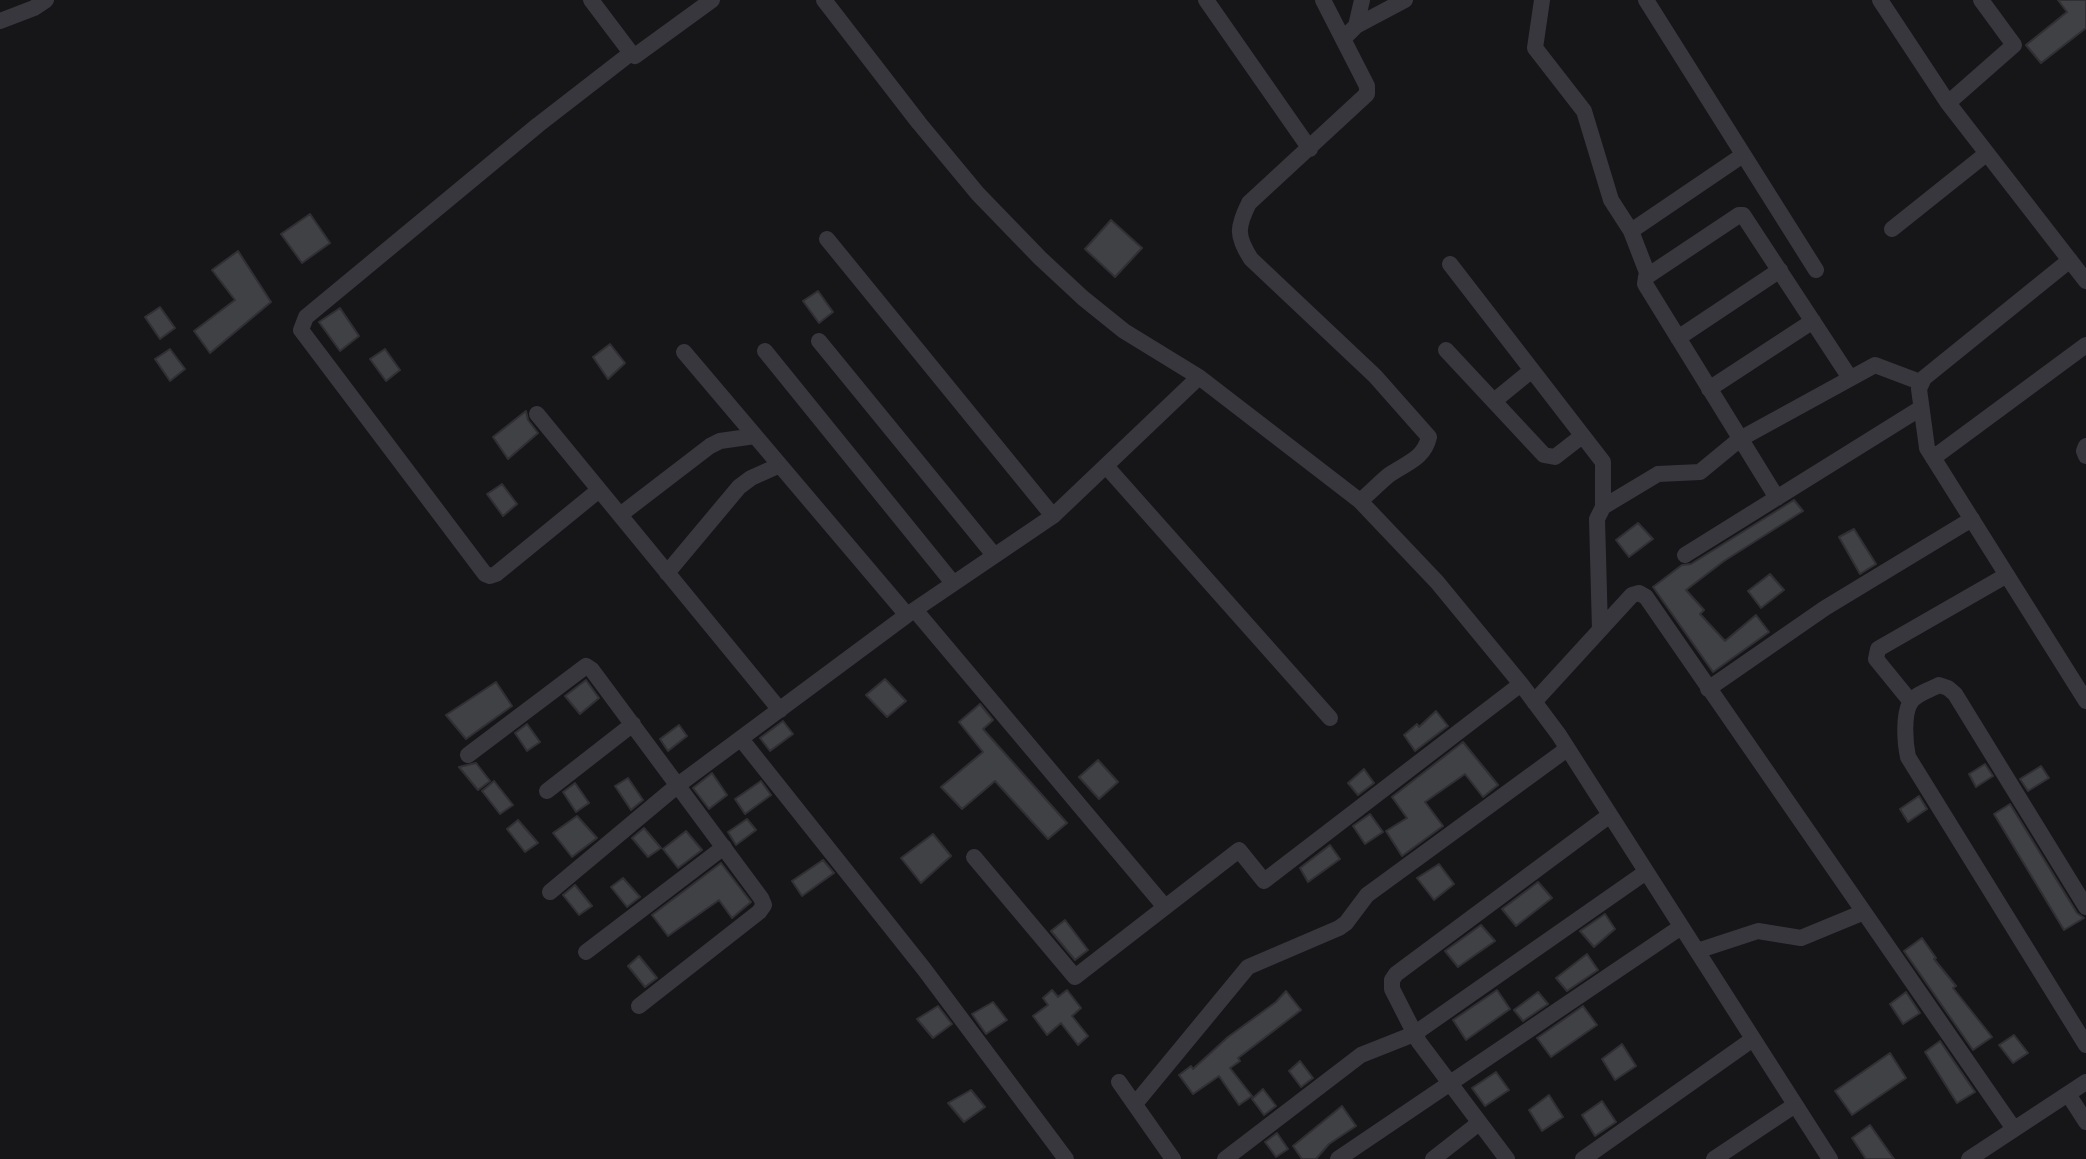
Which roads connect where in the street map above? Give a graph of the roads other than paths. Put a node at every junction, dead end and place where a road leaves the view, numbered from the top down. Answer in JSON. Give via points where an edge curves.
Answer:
{"nodes":[{"id":1,"x":46,"y":0,"type":"edge"},
{"id":2,"x":591,"y":0,"type":"edge"},
{"id":3,"x":712,"y":0,"type":"edge"},
{"id":4,"x":824,"y":0,"type":"edge"},
{"id":5,"x":1206,"y":0,"type":"edge"},
{"id":6,"x":1323,"y":0,"type":"edge"},
{"id":7,"x":1362,"y":0,"type":"edge"},
{"id":8,"x":1405,"y":0,"type":"edge"},
{"id":9,"x":1542,"y":0,"type":"edge"},
{"id":10,"x":1646,"y":0,"type":"edge"},
{"id":11,"x":1880,"y":0,"type":"edge"},
{"id":12,"x":1981,"y":0,"type":"edge"},
{"id":13,"x":0,"y":21,"type":"edge"},
{"id":14,"x":1350,"y":32,"type":"junction"},
{"id":15,"x":631,"y":53,"type":"junction"},
{"id":16,"x":1948,"y":103,"type":"junction"},
{"id":17,"x":1310,"y":149,"type":"junction"},
{"id":18,"x":1986,"y":154,"type":"junction"},
{"id":19,"x":1743,"y":155,"type":"junction"},
{"id":20,"x":1892,"y":229,"type":"dead end"},
{"id":21,"x":1631,"y":231,"type":"junction"},
{"id":22,"x":827,"y":239,"type":"dead end"},
{"id":23,"x":2070,"y":260,"type":"junction"},
{"id":24,"x":1450,"y":264,"type":"dead end"},
{"id":25,"x":1780,"y":270,"type":"junction"},
{"id":26,"x":1816,"y":270,"type":"dead end"},
{"id":27,"x":1648,"y":275,"type":"junction"},
{"id":28,"x":2086,"y":281,"type":"edge"},
{"id":29,"x":1813,"y":321,"type":"junction"},
{"id":30,"x":1678,"y":338,"type":"junction"},
{"id":31,"x":819,"y":341,"type":"dead end"},
{"id":32,"x":2086,"y":345,"type":"edge"},
{"id":33,"x":1446,"y":350,"type":"dead end"},
{"id":34,"x":765,"y":351,"type":"dead end"},
{"id":35,"x":684,"y":352,"type":"dead end"},
{"id":36,"x":1532,"y":370,"type":"junction"},
{"id":37,"x":1199,"y":377,"type":"junction"},
{"id":38,"x":1850,"y":378,"type":"junction"},
{"id":39,"x":1920,"y":382,"type":"junction"},
{"id":40,"x":1709,"y":389,"type":"junction"},
{"id":41,"x":1494,"y":401,"type":"junction"},
{"id":42,"x":1921,"y":408,"type":"junction"},
{"id":43,"x":537,"y":414,"type":"dead end"},
{"id":44,"x":755,"y":436,"type":"junction"},
{"id":45,"x":1582,"y":436,"type":"junction"},
{"id":46,"x":1740,"y":439,"type":"junction"},
{"id":47,"x":2086,"y":446,"type":"edge"},
{"id":48,"x":2086,"y":456,"type":"edge"},
{"id":49,"x":1933,"y":458,"type":"junction"},
{"id":50,"x":780,"y":465,"type":"junction"},
{"id":51,"x":1106,"y":466,"type":"junction"},
{"id":52,"x":599,"y":490,"type":"junction"},
{"id":53,"x":1777,"y":498,"type":"junction"},
{"id":54,"x":1360,"y":501,"type":"junction"},
{"id":55,"x":1603,"y":507,"type":"junction"},
{"id":56,"x":620,"y":515,"type":"junction"},
{"id":57,"x":1053,"y":516,"type":"junction"},
{"id":58,"x":1972,"y":519,"type":"junction"},
{"id":59,"x":994,"y":555,"type":"junction"},
{"id":60,"x":1685,"y":555,"type":"dead end"},
{"id":61,"x":667,"y":573,"type":"junction"},
{"id":62,"x":2007,"y":575,"type":"junction"},
{"id":63,"x":953,"y":583,"type":"junction"},
{"id":64,"x":911,"y":612,"type":"junction"},
{"id":65,"x":1600,"y":630,"type":"junction"},
{"id":66,"x":1521,"y":684,"type":"junction"},
{"id":67,"x":1708,"y":689,"type":"junction"},
{"id":68,"x":2086,"y":701,"type":"edge"},
{"id":69,"x":1534,"y":702,"type":"junction"},
{"id":70,"x":1911,"y":702,"type":"junction"},
{"id":71,"x":780,"y":710,"type":"junction"},
{"id":72,"x":1330,"y":718,"type":"dead end"},
{"id":73,"x":633,"y":724,"type":"junction"},
{"id":74,"x":741,"y":739,"type":"junction"},
{"id":75,"x":1567,"y":749,"type":"junction"},
{"id":76,"x":468,"y":755,"type":"dead end"},
{"id":77,"x":678,"y":785,"type":"junction"},
{"id":78,"x":547,"y":791,"type":"dead end"},
{"id":79,"x":1610,"y":815,"type":"junction"},
{"id":80,"x":724,"y":847,"type":"junction"},
{"id":81,"x":974,"y":857,"type":"dead end"},
{"id":82,"x":1646,"y":872,"type":"junction"},
{"id":83,"x":550,"y":892,"type":"dead end"},
{"id":84,"x":1165,"y":907,"type":"junction"},
{"id":85,"x":2086,"y":907,"type":"edge"},
{"id":86,"x":1864,"y":912,"type":"junction"},
{"id":87,"x":1681,"y":927,"type":"junction"},
{"id":88,"x":1697,"y":951,"type":"junction"},
{"id":89,"x":586,"y":952,"type":"dead end"},
{"id":90,"x":639,"y":1006,"type":"dead end"},
{"id":91,"x":1414,"y":1034,"type":"junction"},
{"id":92,"x":1753,"y":1039,"type":"junction"},
{"id":93,"x":2086,"y":1045,"type":"edge"},
{"id":94,"x":1119,"y":1082,"type":"dead end"},
{"id":95,"x":2086,"y":1082,"type":"edge"},
{"id":96,"x":1450,"y":1084,"type":"junction"},
{"id":97,"x":2068,"y":1094,"type":"junction"},
{"id":98,"x":1135,"y":1104,"type":"junction"},
{"id":99,"x":1795,"y":1105,"type":"junction"},
{"id":100,"x":2086,"y":1122,"type":"edge"},
{"id":101,"x":1479,"y":1123,"type":"junction"},
{"id":102,"x":2014,"y":1129,"type":"junction"},
{"id":103,"x":1994,"y":1152,"type":"edge"},
{"id":104,"x":1066,"y":1159,"type":"edge"},
{"id":105,"x":1173,"y":1159,"type":"edge"},
{"id":106,"x":1225,"y":1159,"type":"edge"},
{"id":107,"x":1338,"y":1159,"type":"edge"},
{"id":108,"x":1433,"y":1159,"type":"edge"},
{"id":109,"x":1507,"y":1159,"type":"edge"},
{"id":110,"x":1583,"y":1159,"type":"edge"},
{"id":111,"x":1714,"y":1159,"type":"edge"},
{"id":112,"x":1830,"y":1159,"type":"edge"},
{"id":113,"x":1969,"y":1159,"type":"edge"}],
"edges":[{"from":1,"to":13,"type":"street"},
{"from":2,"to":15,"type":"street"},
{"from":3,"to":15,"type":"street","via":[[640,54]]},
{"from":4,"to":37,"type":"street","via":[[978,194],[1040,258],[1124,331]]},
{"from":5,"to":17,"type":"street"},
{"from":6,"to":14,"type":"street"},
{"from":7,"to":14,"type":"street"},
{"from":8,"to":14,"type":"street"},
{"from":9,"to":21,"type":"street","via":[[1535,48],[1584,111],[1611,200]]},
{"from":10,"to":19,"type":"street"},
{"from":11,"to":16,"type":"street"},
{"from":12,"to":16,"type":"street","via":[[2014,45]]},
{"from":14,"to":17,"type":"street","via":[[1367,94]]},
{"from":15,"to":52,"type":"street","via":[[306,317],[301,330],[485,574],[496,574]]},
{"from":16,"to":18,"type":"street"},
{"from":17,"to":54,"type":"street","via":[[1249,203],[1239,235],[1251,259],[1375,376],[1429,437],[1418,458]]},
{"from":18,"to":20,"type":"street"},
{"from":18,"to":23,"type":"street"},
{"from":19,"to":21,"type":"street"},
{"from":19,"to":26,"type":"street"},
{"from":21,"to":27,"type":"street"},
{"from":22,"to":57,"type":"street"},
{"from":23,"to":28,"type":"street"},
{"from":23,"to":39,"type":"street"},
{"from":24,"to":36,"type":"street"},
{"from":25,"to":27,"type":"street","via":[[1739,215]]},
{"from":25,"to":29,"type":"street"},
{"from":25,"to":30,"type":"street"},
{"from":27,"to":30,"type":"street","via":[[1645,284]]},
{"from":29,"to":38,"type":"street"},
{"from":29,"to":40,"type":"street"},
{"from":30,"to":40,"type":"street"},
{"from":31,"to":59,"type":"street"},
{"from":32,"to":49,"type":"street"},
{"from":33,"to":41,"type":"street"},
{"from":34,"to":63,"type":"street"},
{"from":35,"to":44,"type":"street"},
{"from":36,"to":41,"type":"street"},
{"from":36,"to":45,"type":"street"},
{"from":37,"to":51,"type":"street"},
{"from":37,"to":54,"type":"street"},
{"from":38,"to":39,"type":"street","via":[[1878,365]]},
{"from":38,"to":46,"type":"street"},
{"from":39,"to":42,"type":"street"},
{"from":40,"to":46,"type":"street"},
{"from":41,"to":45,"type":"street","via":[[1551,458]]},
{"from":42,"to":49,"type":"street"},
{"from":42,"to":53,"type":"street"},
{"from":43,"to":52,"type":"street"},
{"from":44,"to":50,"type":"street"},
{"from":44,"to":56,"type":"street","via":[[710,446]]},
{"from":45,"to":55,"type":"street","via":[[1603,462]]},
{"from":46,"to":53,"type":"street"},
{"from":46,"to":55,"type":"street","via":[[1697,473],[1658,474]]},
{"from":47,"to":48,"type":"street"},
{"from":49,"to":58,"type":"street"},
{"from":50,"to":61,"type":"street","via":[[739,487]]},
{"from":50,"to":64,"type":"street"},
{"from":51,"to":57,"type":"street"},
{"from":51,"to":72,"type":"street"},
{"from":52,"to":56,"type":"street"},
{"from":53,"to":60,"type":"street"},
{"from":54,"to":66,"type":"street","via":[[1437,582]]},
{"from":55,"to":65,"type":"street","via":[[1597,519]]},
{"from":56,"to":61,"type":"street"},
{"from":57,"to":59,"type":"street"},
{"from":58,"to":62,"type":"street"},
{"from":58,"to":67,"type":"street","via":[[1825,608]]},
{"from":59,"to":63,"type":"street"},
{"from":61,"to":71,"type":"street"},
{"from":62,"to":68,"type":"street"},
{"from":62,"to":70,"type":"street","via":[[1878,649],[1876,659]]},
{"from":63,"to":64,"type":"street"},
{"from":64,"to":71,"type":"street"},
{"from":64,"to":84,"type":"street"},
{"from":65,"to":67,"type":"street","via":[[1639,593]]},
{"from":65,"to":69,"type":"street"},
{"from":66,"to":69,"type":"street"},
{"from":66,"to":84,"type":"street","via":[[1264,881],[1239,850]]},
{"from":67,"to":86,"type":"street"},
{"from":69,"to":75,"type":"street"},
{"from":70,"to":85,"type":"street","via":[[1939,685],[1955,694]]},
{"from":70,"to":93,"type":"street","via":[[1908,757]]},
{"from":71,"to":74,"type":"street"},
{"from":73,"to":76,"type":"street","via":[[586,666]]},
{"from":73,"to":77,"type":"street"},
{"from":73,"to":78,"type":"street"},
{"from":74,"to":77,"type":"street"},
{"from":74,"to":104,"type":"street"},
{"from":75,"to":79,"type":"street"},
{"from":75,"to":98,"type":"street","via":[[1367,895],[1339,928],[1248,967]]},
{"from":77,"to":80,"type":"street"},
{"from":77,"to":83,"type":"street"},
{"from":79,"to":82,"type":"street"},
{"from":79,"to":91,"type":"street","via":[[1396,974],[1392,989]]},
{"from":80,"to":89,"type":"street"},
{"from":80,"to":90,"type":"street","via":[[764,905]]},
{"from":81,"to":84,"type":"street","via":[[1075,977]]},
{"from":82,"to":87,"type":"street"},
{"from":82,"to":91,"type":"street"},
{"from":86,"to":88,"type":"street","via":[[1801,938],[1758,931]]},
{"from":86,"to":102,"type":"street"},
{"from":87,"to":88,"type":"street"},
{"from":87,"to":96,"type":"street"},
{"from":88,"to":92,"type":"street"},
{"from":91,"to":96,"type":"street"},
{"from":91,"to":106,"type":"street","via":[[1361,1055]]},
{"from":92,"to":99,"type":"street"},
{"from":92,"to":110,"type":"street"},
{"from":94,"to":98,"type":"street"},
{"from":95,"to":97,"type":"street"},
{"from":96,"to":101,"type":"street"},
{"from":96,"to":107,"type":"street"},
{"from":97,"to":100,"type":"street"},
{"from":97,"to":102,"type":"street"},
{"from":98,"to":105,"type":"street"},
{"from":99,"to":111,"type":"street"},
{"from":99,"to":112,"type":"street"},
{"from":101,"to":108,"type":"street"},
{"from":101,"to":109,"type":"street"},
{"from":102,"to":103,"type":"street"},
{"from":103,"to":113,"type":"street"}]}
